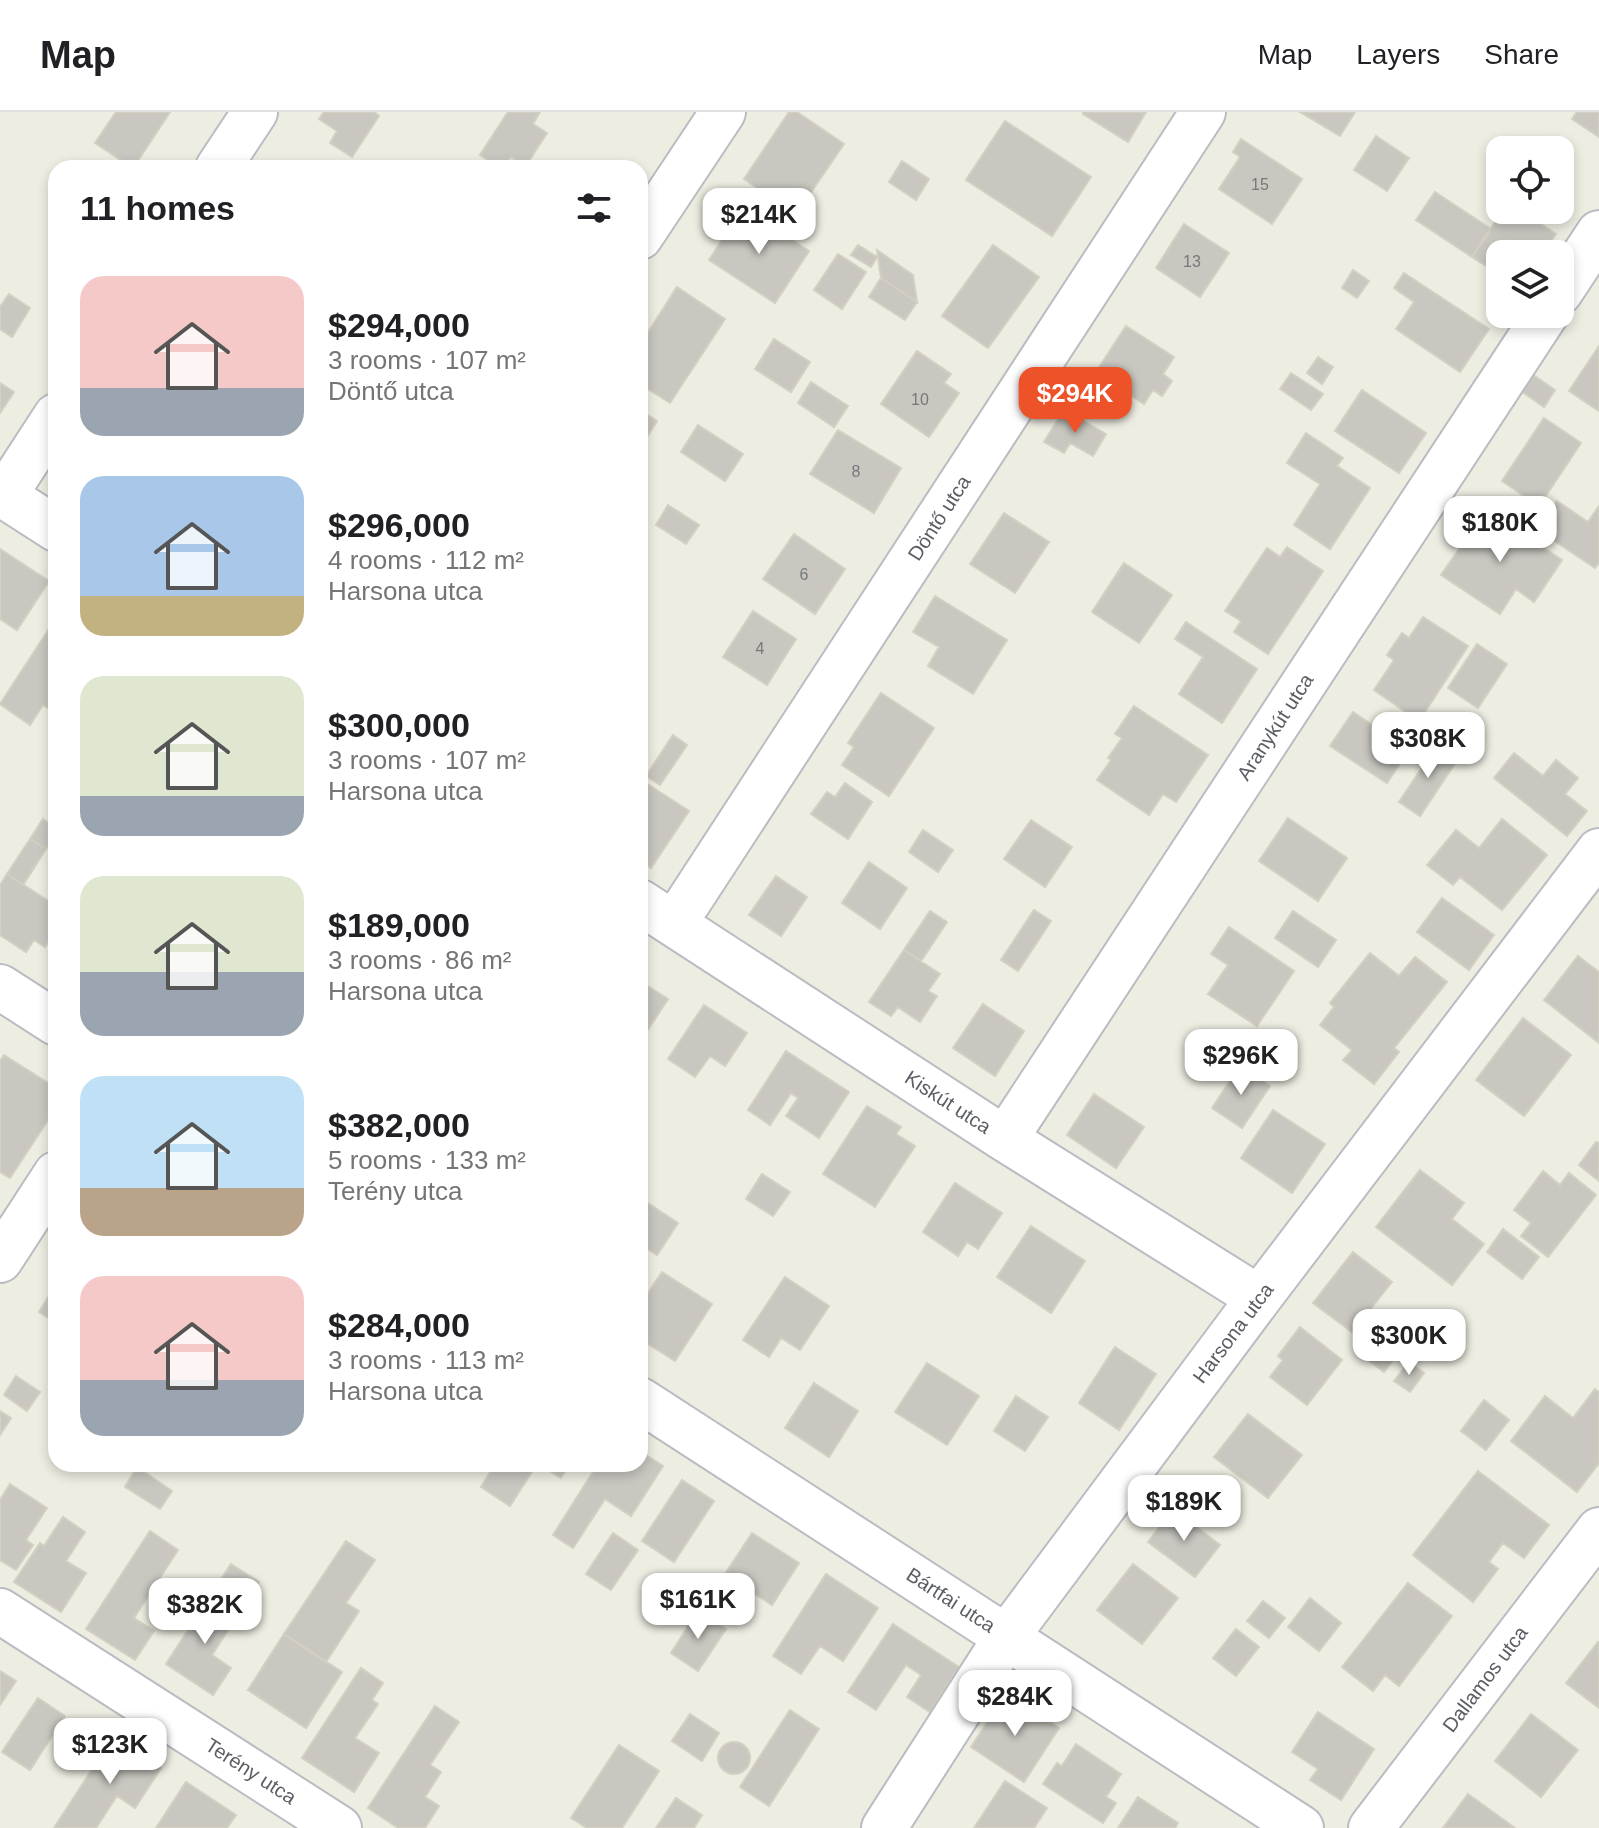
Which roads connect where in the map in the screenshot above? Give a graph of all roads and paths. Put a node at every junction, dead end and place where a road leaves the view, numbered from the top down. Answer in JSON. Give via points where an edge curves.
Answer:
{"nodes":[{"id":1,"x":255,"y":112,"type":"edge"},
{"id":2,"x":723,"y":112,"type":"edge"},
{"id":3,"x":1203,"y":112,"type":"edge"},
{"id":4,"x":223,"y":160,"type":"edge"},
{"id":5,"x":648,"y":225,"type":"edge"},
{"id":6,"x":1599,"y":233,"type":"edge"},
{"id":7,"x":1574,"y":271,"type":"edge"},
{"id":8,"x":1537,"y":328,"type":"edge"},
{"id":9,"x":48,"y":428,"type":"edge"},
{"id":10,"x":2,"y":494,"type":"edge"},
{"id":11,"x":48,"y":524,"type":"edge"},
{"id":12,"x":1599,"y":851,"type":"edge"},
{"id":13,"x":657,"y":913,"type":"edge"},
{"id":14,"x":0,"y":987,"type":"edge"},
{"id":15,"x":48,"y":1018,"type":"edge"},
{"id":16,"x":1005,"y":1139,"type":"junction"},
{"id":17,"x":48,"y":1186,"type":"edge"},
{"id":18,"x":0,"y":1260,"type":"edge"},
{"id":19,"x":1259,"y":1298,"type":"junction"},
{"id":20,"x":648,"y":1405,"type":"edge"},
{"id":21,"x":1599,"y":1530,"type":"edge"},
{"id":22,"x":0,"y":1611,"type":"edge"},
{"id":23,"x":1007,"y":1636,"type":"junction"},
{"id":24,"x":339,"y":1828,"type":"edge"},
{"id":25,"x":884,"y":1828,"type":"edge"},
{"id":26,"x":1301,"y":1828,"type":"edge"},
{"id":27,"x":1371,"y":1828,"type":"edge"}],
"edges":[{"from":1,"to":4,"type":"street"},
{"from":2,"to":5,"type":"street"},
{"from":3,"to":13,"type":"street","name":"Döntő utca"},
{"from":6,"to":7,"type":"street"},
{"from":8,"to":16,"type":"street","name":"Aranykút utca"},
{"from":9,"to":10,"type":"street"},
{"from":10,"to":11,"type":"street"},
{"from":12,"to":19,"type":"street","name":"Harsona utca"},
{"from":13,"to":16,"type":"street","name":"Kiskút utca"},
{"from":14,"to":15,"type":"street"},
{"from":16,"to":19,"type":"street","name":"Kiskút utca"},
{"from":17,"to":18,"type":"street"},
{"from":19,"to":23,"type":"street","name":"Harsona utca"},
{"from":20,"to":23,"type":"street","name":"Bártfai utca"},
{"from":21,"to":27,"type":"street","name":"Dallamos utca"},
{"from":22,"to":24,"type":"street","name":"Terény utca"},
{"from":23,"to":25,"type":"street","name":"Harsona utca"},
{"from":23,"to":26,"type":"street","name":"Bártfai utca"}]}
